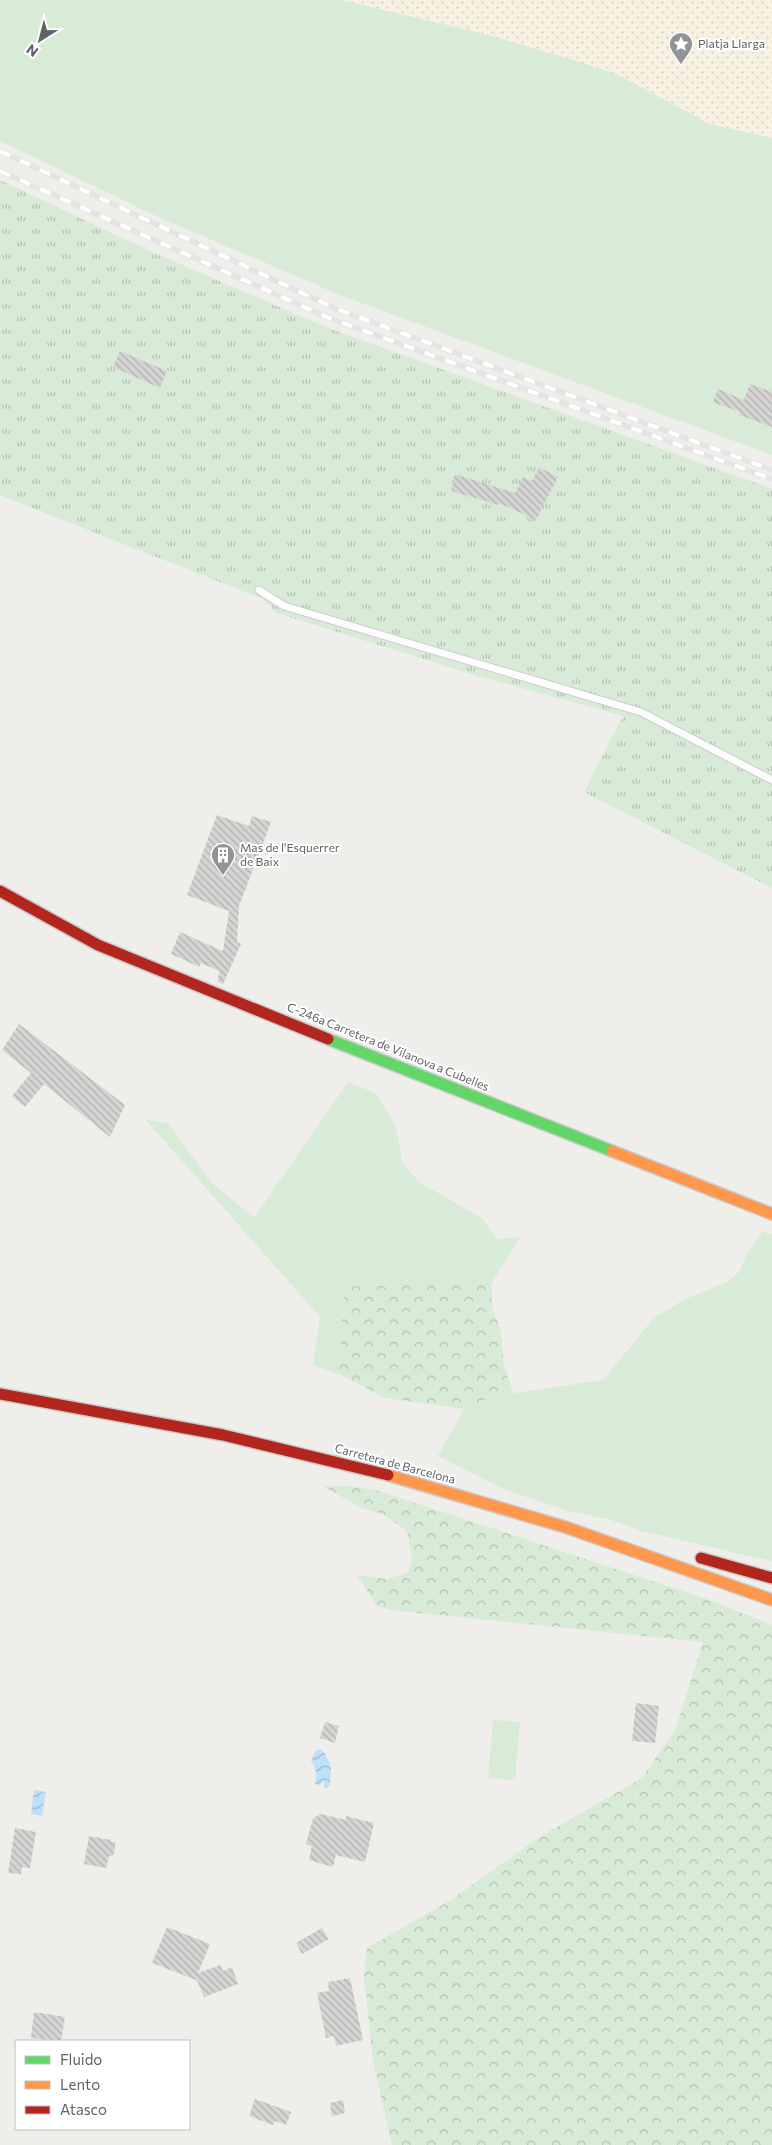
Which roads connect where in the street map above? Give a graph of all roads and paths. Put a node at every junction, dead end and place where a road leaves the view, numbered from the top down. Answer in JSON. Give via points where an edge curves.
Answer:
{"nodes":[{"id":1,"x":259,"y":590,"type":"dead end"},
{"id":2,"x":772,"y":780,"type":"edge"},
{"id":3,"x":0,"y":890,"type":"edge"},
{"id":4,"x":772,"y":1214,"type":"edge"},
{"id":5,"x":0,"y":1394,"type":"edge"},
{"id":6,"x":611,"y":1541,"type":"junction"},
{"id":7,"x":676,"y":1553,"type":"dead end"},
{"id":8,"x":694,"y":1557,"type":"dead end"},
{"id":9,"x":772,"y":1578,"type":"edge"},
{"id":10,"x":772,"y":1600,"type":"edge"}],
"edges":[{"from":1,"to":2,"type":"lane","via":[[284,606],[641,712]]},
{"from":3,"to":4,"type":"main road","name":"C-246a Carretera de Vilanova a Cubelles","via":[[98,945]]},
{"from":5,"to":6,"type":"main road","name":"Carretera de Barcelona","via":[[172,1426],[345,1464]]},
{"from":6,"to":7,"type":"main road"},
{"from":6,"to":10,"type":"main road","name":"Carretera de Barcelona"},
{"from":8,"to":9,"type":"main road"}]}
